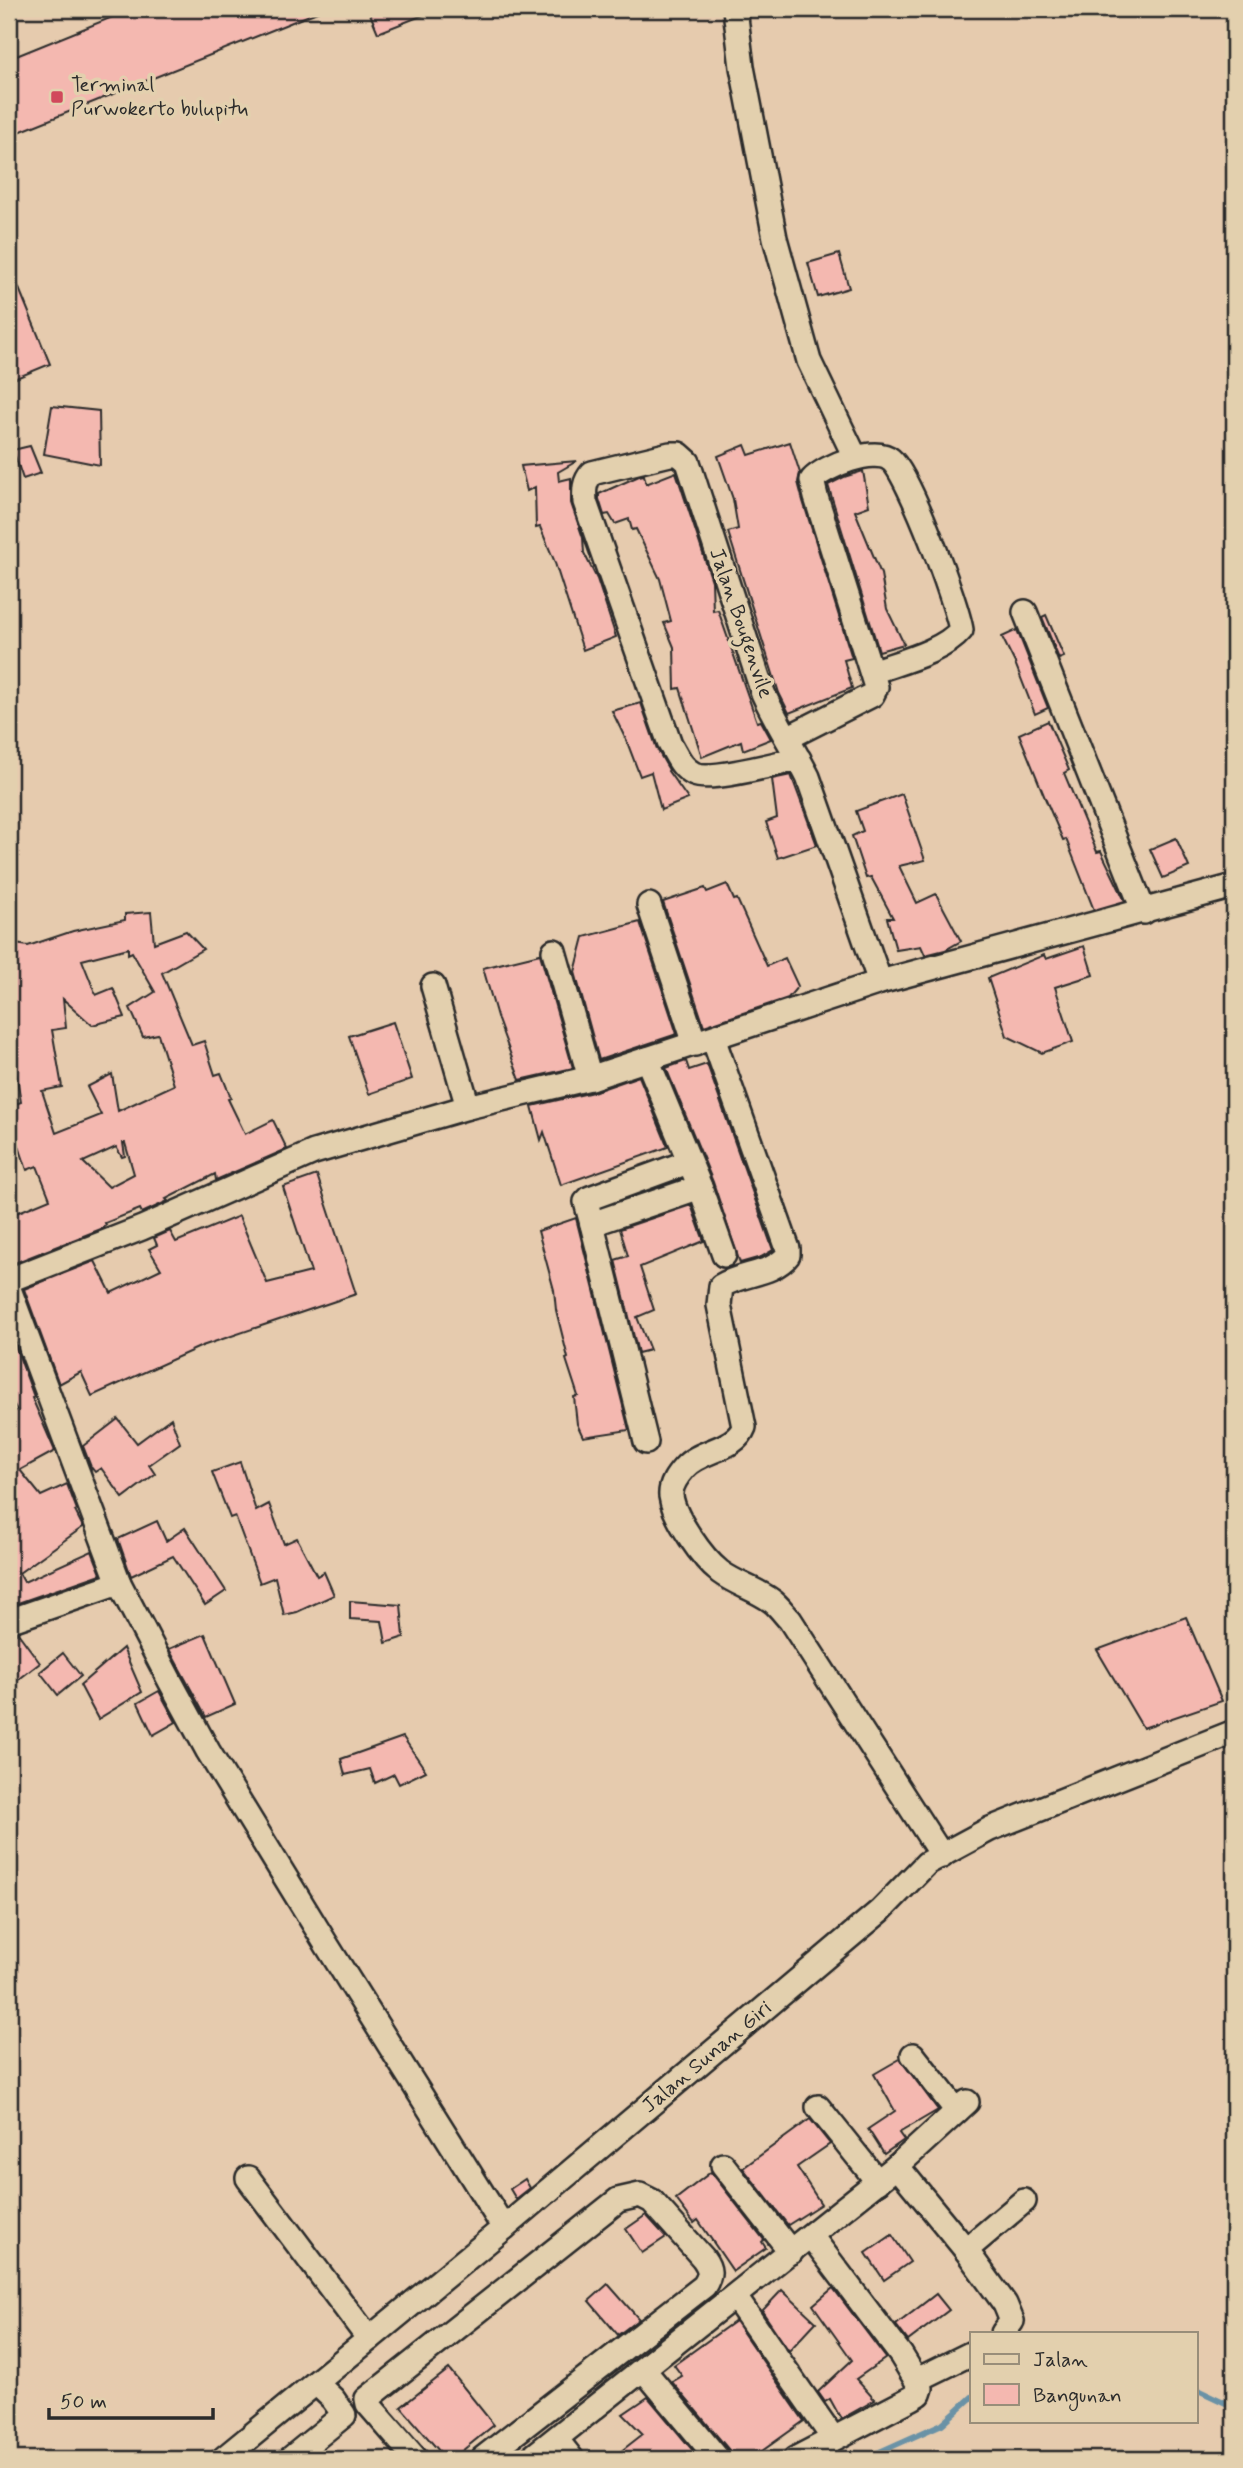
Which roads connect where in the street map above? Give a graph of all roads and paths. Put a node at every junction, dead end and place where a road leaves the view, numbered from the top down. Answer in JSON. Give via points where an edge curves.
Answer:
{"nodes":[{"id":1,"x":735,"y":9,"type":"edge"},
{"id":2,"x":855,"y":457,"type":"junction"},
{"id":3,"x":1025,"y":612,"type":"dead end"},
{"id":4,"x":872,"y":672,"type":"junction"},
{"id":5,"x":787,"y":738,"type":"junction"},
{"id":6,"x":799,"y":758,"type":"junction"},
{"id":7,"x":1234,"y":886,"type":"edge"},
{"id":8,"x":649,"y":905,"type":"dead end"},
{"id":9,"x":1144,"y":912,"type":"junction"},
{"id":10,"x":554,"y":951,"type":"dead end"},
{"id":11,"x":880,"y":982,"type":"junction"},
{"id":12,"x":433,"y":986,"type":"dead end"},
{"id":13,"x":704,"y":1041,"type":"junction"},
{"id":14,"x":647,"y":1059,"type":"junction"},
{"id":15,"x":590,"y":1078,"type":"junction"},
{"id":16,"x":468,"y":1107,"type":"junction"},
{"id":17,"x":688,"y":1162,"type":"junction"},
{"id":18,"x":700,"y":1187,"type":"junction"},
{"id":19,"x":592,"y":1224,"type":"junction"},
{"id":20,"x":724,"y":1255,"type":"dead end"},
{"id":21,"x":9,"y":1280,"type":"edge"},
{"id":22,"x":9,"y":1289,"type":"edge"},
{"id":23,"x":646,"y":1441,"type":"dead end"},
{"id":24,"x":119,"y":1583,"type":"junction"},
{"id":25,"x":9,"y":1621,"type":"edge"},
{"id":26,"x":1234,"y":1732,"type":"edge"},
{"id":27,"x":942,"y":1856,"type":"junction"},
{"id":28,"x":913,"y":2055,"type":"dead end"},
{"id":29,"x":818,"y":2106,"type":"dead end"},
{"id":30,"x":723,"y":2165,"type":"dead end"},
{"id":31,"x":897,"y":2166,"type":"junction"},
{"id":32,"x":248,"y":2178,"type":"dead end"},
{"id":33,"x":878,"y":2182,"type":"junction"},
{"id":34,"x":1024,"y":2201,"type":"dead end"},
{"id":35,"x":504,"y":2228,"type":"junction"},
{"id":36,"x":811,"y":2236,"type":"junction"},
{"id":37,"x":965,"y":2250,"type":"junction"},
{"id":38,"x":791,"y":2252,"type":"junction"},
{"id":39,"x":735,"y":2297,"type":"junction"},
{"id":40,"x":1004,"y":2332,"type":"edge"},
{"id":41,"x":369,"y":2339,"type":"junction"},
{"id":42,"x":970,"y":2354,"type":"edge"},
{"id":43,"x":643,"y":2370,"type":"junction"},
{"id":44,"x":917,"y":2380,"type":"junction"},
{"id":45,"x":316,"y":2383,"type":"junction"},
{"id":46,"x":833,"y":2438,"type":"junction"},
{"id":47,"x":556,"y":2439,"type":"junction"},
{"id":48,"x":223,"y":2459,"type":"edge"},
{"id":49,"x":290,"y":2459,"type":"edge"},
{"id":50,"x":416,"y":2459,"type":"edge"},
{"id":51,"x":482,"y":2459,"type":"edge"},
{"id":52,"x":530,"y":2459,"type":"edge"},
{"id":53,"x":572,"y":2459,"type":"edge"},
{"id":54,"x":718,"y":2459,"type":"edge"},
{"id":55,"x":795,"y":2459,"type":"edge"}],
"edges":[{"from":1,"to":2,"type":"street","via":[[775,238],[809,361]]},
{"from":2,"to":4,"type":"street","via":[[815,476],[812,484]]},
{"from":2,"to":4,"type":"street","via":[[880,453],[892,460],[905,479],[953,598],[961,630],[934,649]]},
{"from":3,"to":9,"type":"street"},
{"from":4,"to":5,"type":"street","via":[[876,687],[872,695]]},
{"from":5,"to":6,"type":"street","name":"Jalan Bougenvile"},
{"from":5,"to":6,"type":"street","name":"Jalan Bougenvile","via":[[762,693],[684,457],[670,454],[592,473],[584,487],[585,502],[670,744],[682,766],[694,774],[715,776]]},
{"from":6,"to":11,"type":"street","name":"Jalan Bougenvile"},
{"from":7,"to":9,"type":"street"},
{"from":8,"to":13,"type":"street"},
{"from":9,"to":11,"type":"street"},
{"from":10,"to":15,"type":"street"},
{"from":11,"to":13,"type":"street"},
{"from":12,"to":16,"type":"street"},
{"from":13,"to":14,"type":"street"},
{"from":13,"to":27,"type":"street","via":[[788,1255],[782,1262],[721,1286],[719,1305],[744,1427],[734,1441],[686,1465],[674,1480],[671,1496],[693,1540],[719,1571],[773,1602],[790,1620]]},
{"from":14,"to":15,"type":"street"},
{"from":14,"to":17,"type":"street"},
{"from":15,"to":16,"type":"street"},
{"from":16,"to":21,"type":"street","via":[[314,1152],[142,1228]]},
{"from":17,"to":18,"type":"street"},
{"from":17,"to":19,"type":"street","via":[[590,1198],[586,1202]]},
{"from":18,"to":19,"type":"street"},
{"from":18,"to":20,"type":"street"},
{"from":19,"to":23,"type":"street"},
{"from":22,"to":24,"type":"street"},
{"from":24,"to":25,"type":"street"},
{"from":24,"to":35,"type":"street","via":[[208,1751]]},
{"from":26,"to":27,"type":"street","name":"Jalan Sunan Giri","via":[[990,1829]]},
{"from":27,"to":35,"type":"street","name":"Jalan Sunan Giri","via":[[927,1863],[880,1911]]},
{"from":28,"to":31,"type":"street","via":[[962,2106]]},
{"from":29,"to":33,"type":"street"},
{"from":30,"to":38,"type":"street"},
{"from":31,"to":33,"type":"street"},
{"from":31,"to":37,"type":"street"},
{"from":32,"to":41,"type":"street"},
{"from":33,"to":36,"type":"street"},
{"from":34,"to":37,"type":"street"},
{"from":35,"to":41,"type":"street","name":"Jalan Sunan Giri"},
{"from":36,"to":38,"type":"street"},
{"from":36,"to":44,"type":"street"},
{"from":37,"to":40,"type":"street","via":[[1005,2304],[1012,2320]]},
{"from":38,"to":39,"type":"street"},
{"from":39,"to":43,"type":"street"},
{"from":39,"to":46,"type":"street"},
{"from":41,"to":45,"type":"street","name":"Jalan Sunan Giri"},
{"from":42,"to":44,"type":"street"},
{"from":43,"to":47,"type":"street"},
{"from":43,"to":54,"type":"street"},
{"from":44,"to":46,"type":"street","via":[[919,2394]]},
{"from":45,"to":48,"type":"street","name":"Jalan Sunan Giri"},
{"from":45,"to":49,"type":"street","via":[[344,2415]]},
{"from":46,"to":55,"type":"street"},
{"from":47,"to":52,"type":"street"},
{"from":47,"to":53,"type":"street"},
{"from":50,"to":51,"type":"street","via":[[367,2399],[618,2200],[640,2195],[652,2201],[703,2258],[710,2277]]}]}
